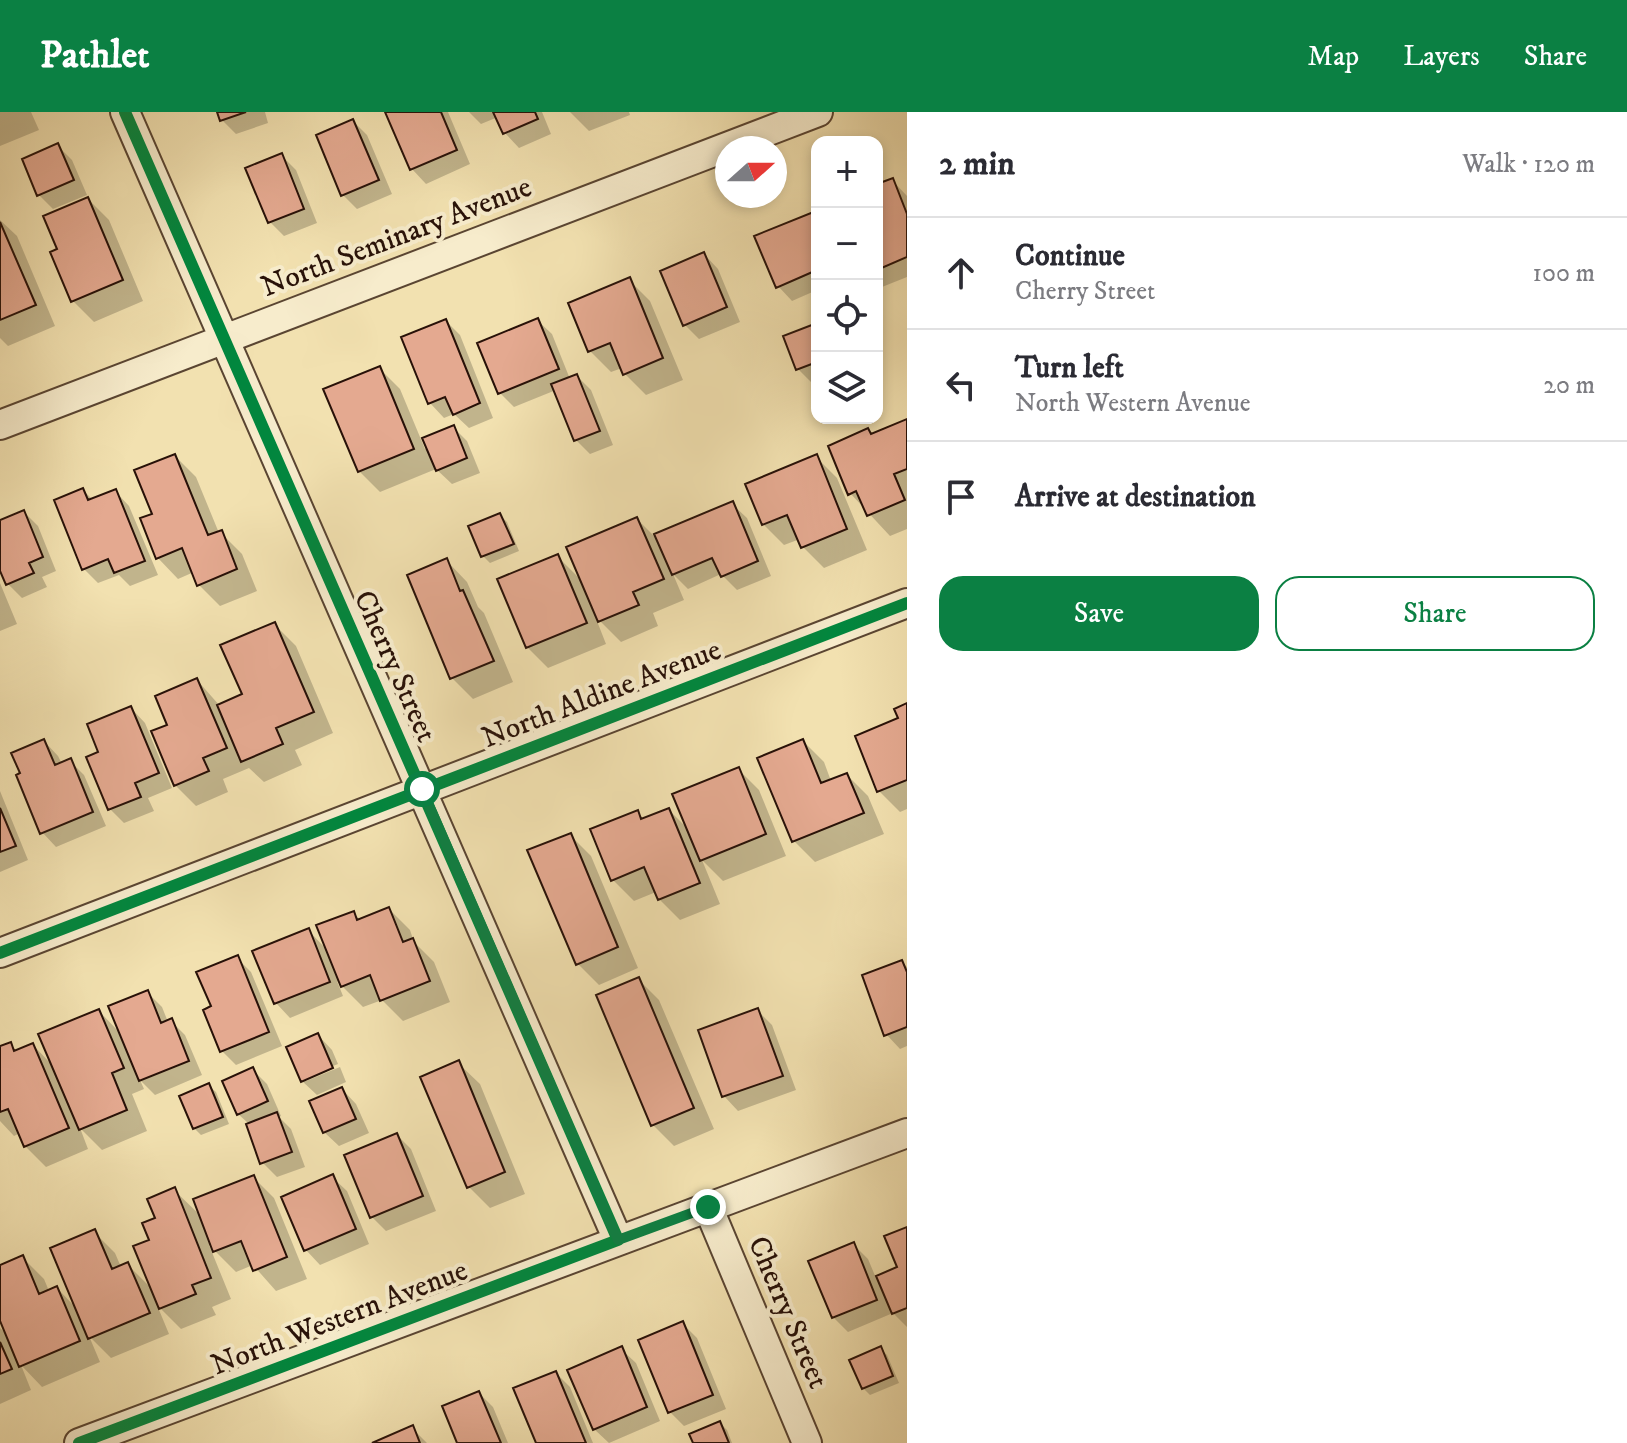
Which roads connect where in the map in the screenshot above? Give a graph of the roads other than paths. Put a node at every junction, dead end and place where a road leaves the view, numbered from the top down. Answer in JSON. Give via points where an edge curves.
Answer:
{"nodes":[{"id":1,"x":125,"y":112,"type":"edge"},
{"id":2,"x":818,"y":112,"type":"edge"},
{"id":3,"x":224,"y":338,"type":"junction"},
{"id":4,"x":0,"y":425,"type":"edge"},
{"id":5,"x":907,"y":603,"type":"edge"},
{"id":6,"x":422,"y":789,"type":"junction"},
{"id":7,"x":0,"y":953,"type":"edge"},
{"id":8,"x":907,"y":1133,"type":"edge"},
{"id":9,"x":708,"y":1207,"type":"junction"},
{"id":10,"x":618,"y":1240,"type":"junction"},
{"id":11,"x":79,"y":1443,"type":"edge"},
{"id":12,"x":807,"y":1443,"type":"edge"}],
"edges":[{"from":1,"to":3,"type":"street","name":"Cherry Street"},
{"from":2,"to":3,"type":"street","name":"North Seminary Avenue"},
{"from":3,"to":4,"type":"street","name":"North Seminary Avenue"},
{"from":3,"to":6,"type":"street","name":"Cherry Street"},
{"from":5,"to":6,"type":"street","name":"North Aldine Avenue"},
{"from":6,"to":7,"type":"street","name":"North Aldine Avenue"},
{"from":6,"to":10,"type":"street","name":"Cherry Street"},
{"from":8,"to":9,"type":"street","name":"North Western Avenue"},
{"from":9,"to":10,"type":"street","name":"North Western Avenue"},
{"from":9,"to":12,"type":"street","name":"Cherry Street"},
{"from":10,"to":11,"type":"street","name":"North Western Avenue"}]}
